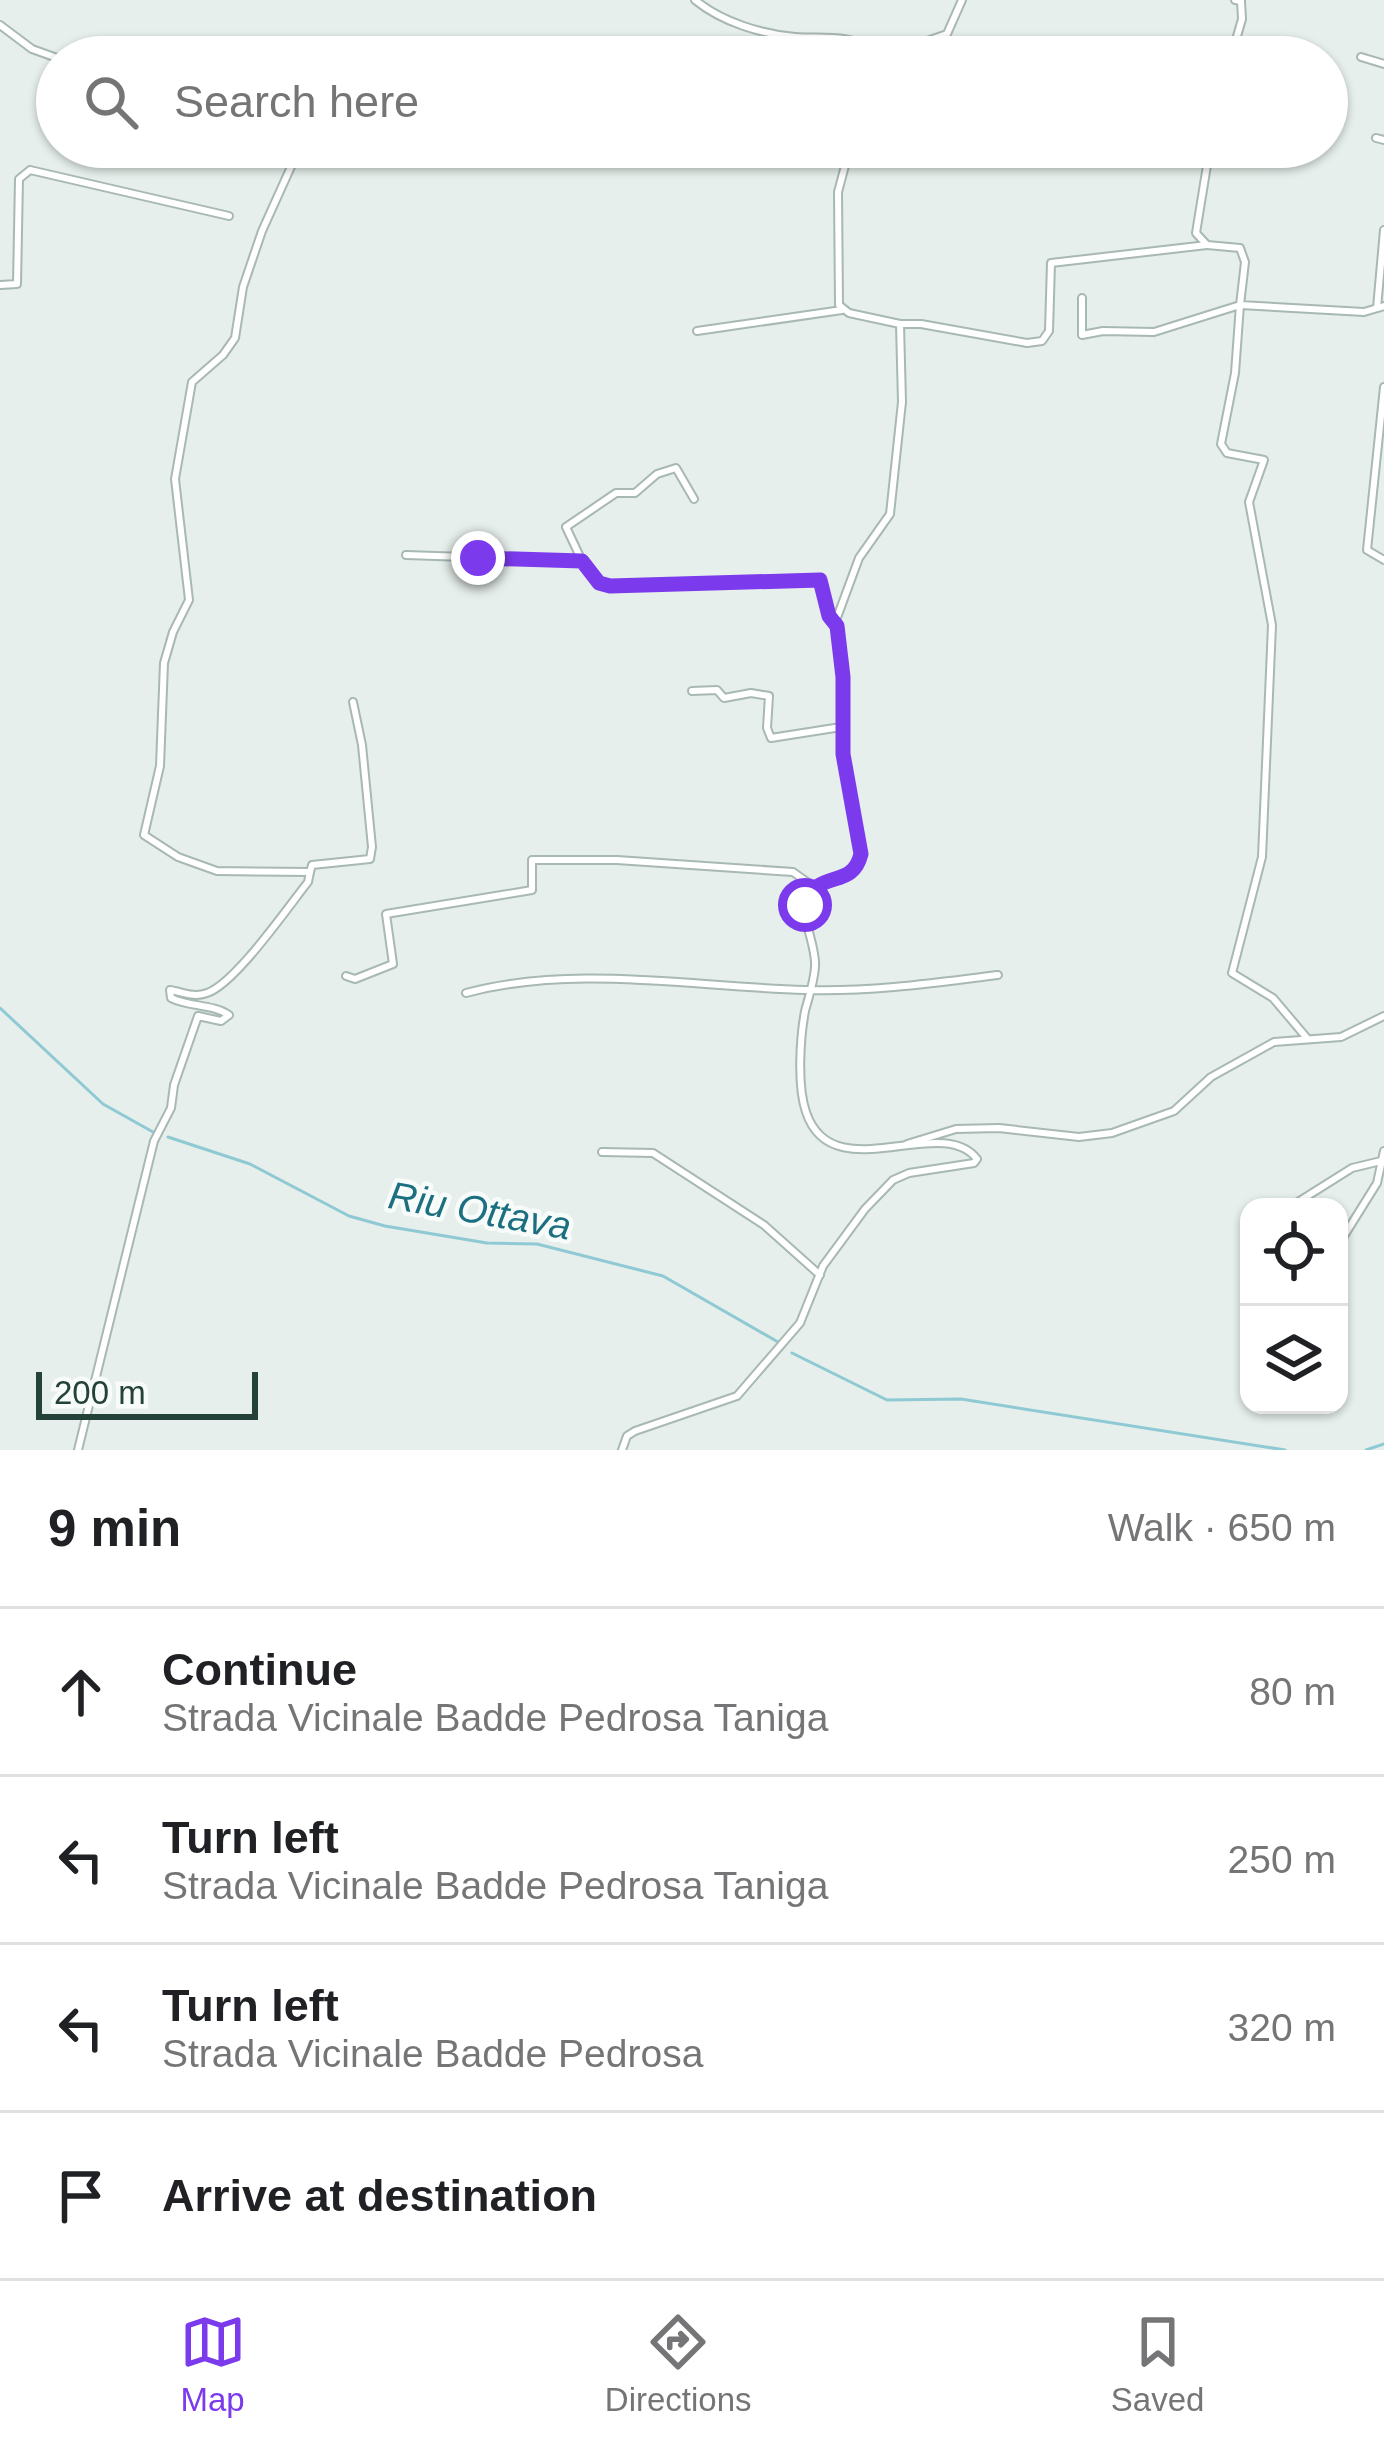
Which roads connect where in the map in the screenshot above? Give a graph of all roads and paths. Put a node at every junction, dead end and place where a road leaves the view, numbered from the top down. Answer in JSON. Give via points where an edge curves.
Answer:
{"nodes":[{"id":1,"x":695,"y":0,"type":"edge"},
{"id":2,"x":962,"y":0,"type":"edge"},
{"id":3,"x":1235,"y":0,"type":"edge"},
{"id":4,"x":0,"y":25,"type":"edge"},
{"id":5,"x":790,"y":36,"type":"edge"},
{"id":6,"x":941,"y":36,"type":"edge"},
{"id":7,"x":1237,"y":36,"type":"edge"},
{"id":8,"x":36,"y":50,"type":"edge"},
{"id":9,"x":1361,"y":57,"type":"dead end"},
{"id":10,"x":1384,"y":64,"type":"edge"},
{"id":11,"x":290,"y":168,"type":"edge"},
{"id":12,"x":844,"y":168,"type":"edge"},
{"id":13,"x":1207,"y":168,"type":"edge"},
{"id":14,"x":229,"y":216,"type":"dead end"},
{"id":15,"x":1384,"y":230,"type":"edge"},
{"id":16,"x":1207,"y":245,"type":"junction"},
{"id":17,"x":0,"y":285,"type":"edge"},
{"id":18,"x":1082,"y":298,"type":"dead end"},
{"id":19,"x":1240,"y":305,"type":"junction"},
{"id":20,"x":1380,"y":307,"type":"edge"},
{"id":21,"x":842,"y":310,"type":"junction"},
{"id":22,"x":900,"y":324,"type":"junction"},
{"id":23,"x":697,"y":331,"type":"dead end"},
{"id":24,"x":1384,"y":386,"type":"edge"},
{"id":25,"x":694,"y":500,"type":"dead end"},
{"id":26,"x":406,"y":555,"type":"dead end"},
{"id":27,"x":1384,"y":560,"type":"edge"},
{"id":28,"x":582,"y":561,"type":"junction"},
{"id":29,"x":836,"y":623,"type":"junction"},
{"id":30,"x":692,"y":691,"type":"dead end"},
{"id":31,"x":353,"y":702,"type":"dead end"},
{"id":32,"x":841,"y":727,"type":"junction"},
{"id":33,"x":310,"y":872,"type":"junction"},
{"id":34,"x":814,"y":887,"type":"junction"},
{"id":35,"x":998,"y":974,"type":"dead end"},
{"id":36,"x":346,"y":976,"type":"dead end"},
{"id":37,"x":812,"y":990,"type":"junction"},
{"id":38,"x":466,"y":993,"type":"dead end"},
{"id":39,"x":1384,"y":1016,"type":"edge"},
{"id":40,"x":1306,"y":1037,"type":"junction"},
{"id":41,"x":904,"y":1145,"type":"junction"},
{"id":42,"x":1384,"y":1150,"type":"edge"},
{"id":43,"x":602,"y":1152,"type":"dead end"},
{"id":44,"x":1381,"y":1160,"type":"edge"},
{"id":45,"x":1304,"y":1198,"type":"edge"},
{"id":46,"x":1348,"y":1230,"type":"edge"},
{"id":47,"x":820,"y":1275,"type":"junction"},
{"id":48,"x":78,"y":1450,"type":"edge"},
{"id":49,"x":622,"y":1450,"type":"edge"}],
"edges":[{"from":1,"to":5,"type":"street","via":[[711,13]]},
{"from":2,"to":6,"type":"street"},
{"from":3,"to":7,"type":"street"},
{"from":4,"to":8,"type":"street"},
{"from":9,"to":10,"type":"street"},
{"from":11,"to":33,"type":"street","via":[[243,287],[235,338],[192,382],[175,478],[189,600],[164,663],[160,766],[144,835],[217,871]]},
{"from":12,"to":21,"type":"street"},
{"from":13,"to":16,"type":"street","via":[[1196,233]]},
{"from":14,"to":17,"type":"street","via":[[30,170],[19,179],[17,284]]},
{"from":15,"to":20,"type":"street"},
{"from":16,"to":19,"type":"street","via":[[1240,248]]},
{"from":16,"to":22,"type":"street","via":[[1051,263],[1042,341]]},
{"from":18,"to":19,"type":"street","via":[[1082,334],[1154,332]]},
{"from":19,"to":20,"type":"street"},
{"from":19,"to":40,"type":"street","via":[[1221,444],[1227,453],[1264,460],[1249,502],[1272,626],[1262,857],[1232,973],[1273,998]]},
{"from":21,"to":22,"type":"street"},
{"from":21,"to":23,"type":"street"},
{"from":22,"to":29,"type":"street","via":[[902,402],[890,514],[859,558]]},
{"from":24,"to":27,"type":"street","via":[[1367,550]]},
{"from":25,"to":28,"type":"street","via":[[676,468],[635,494],[616,494],[566,527]]},
{"from":26,"to":28,"type":"street"},
{"from":28,"to":29,"type":"street","via":[[610,586],[820,580]]},
{"from":29,"to":32,"type":"street"},
{"from":30,"to":32,"type":"street","via":[[770,696],[771,738]]},
{"from":31,"to":33,"type":"street","via":[[370,859]]},
{"from":32,"to":34,"type":"street","via":[[861,854],[848,876]]},
{"from":33,"to":48,"type":"street","via":[[214,990],[170,990],[179,1002],[229,1015],[198,1016],[174,1084]]},
{"from":34,"to":36,"type":"street","via":[[793,872],[532,860],[532,890],[386,914],[392,964]]},
{"from":34,"to":37,"type":"street","via":[[805,905],[815,950]]},
{"from":35,"to":37,"type":"street"},
{"from":37,"to":38,"type":"street","via":[[606,980],[507,982]]},
{"from":37,"to":41,"type":"street","via":[[803,1086],[816,1132],[841,1148]]},
{"from":39,"to":40,"type":"street","via":[[1341,1037]]},
{"from":40,"to":41,"type":"street","via":[[1274,1042],[1211,1077],[1174,1111],[1112,1133],[956,1129]]},
{"from":41,"to":47,"type":"street","via":[[964,1148],[977,1159],[893,1180]]},
{"from":42,"to":44,"type":"street"},
{"from":43,"to":47,"type":"street","via":[[660,1157],[764,1225]]},
{"from":44,"to":45,"type":"street"},
{"from":44,"to":46,"type":"street","via":[[1377,1183]]},
{"from":47,"to":49,"type":"street","via":[[800,1323],[737,1396],[635,1431]]}]}
